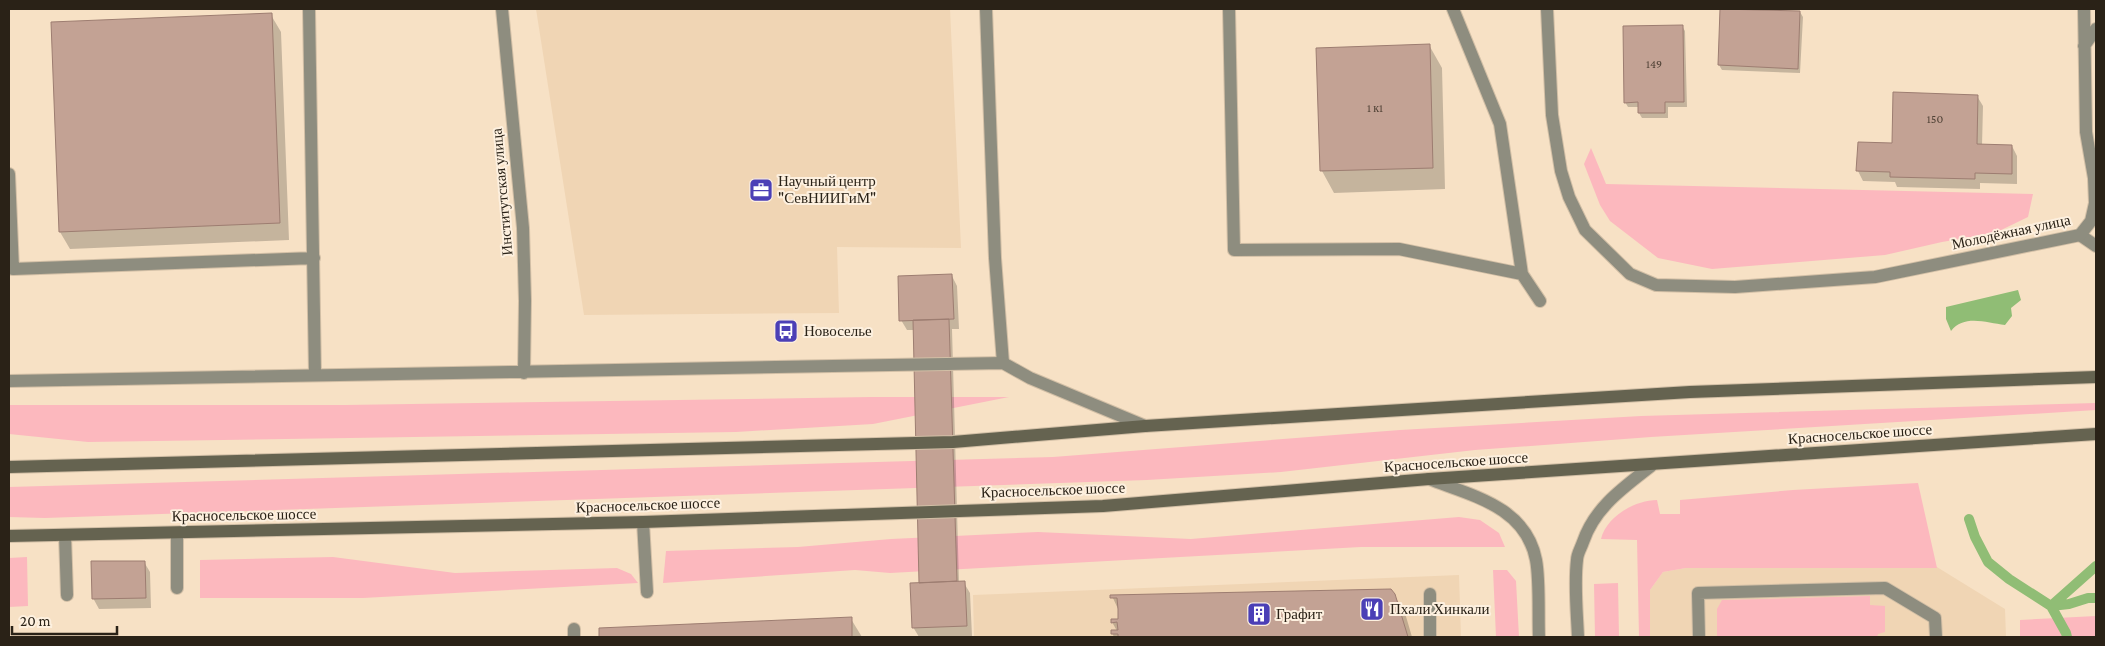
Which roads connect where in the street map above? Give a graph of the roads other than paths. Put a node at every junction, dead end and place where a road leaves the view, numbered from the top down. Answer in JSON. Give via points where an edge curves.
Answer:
{"nodes":[{"id":1,"x":309,"y":9,"type":"edge"},
{"id":2,"x":502,"y":9,"type":"edge"},
{"id":3,"x":986,"y":9,"type":"edge"},
{"id":4,"x":1228,"y":9,"type":"edge"},
{"id":5,"x":1453,"y":9,"type":"edge"},
{"id":6,"x":1547,"y":9,"type":"edge"},
{"id":7,"x":2084,"y":9,"type":"edge"},
{"id":8,"x":2096,"y":29,"type":"edge"},
{"id":9,"x":2084,"y":46,"type":"junction"},
{"id":10,"x":9,"y":174,"type":"edge"},
{"id":11,"x":2080,"y":236,"type":"junction"},
{"id":12,"x":2096,"y":246,"type":"edge"},
{"id":13,"x":314,"y":258,"type":"junction"},
{"id":14,"x":1522,"y":274,"type":"junction"},
{"id":15,"x":1540,"y":301,"type":"dead end"},
{"id":16,"x":1003,"y":363,"type":"junction"},
{"id":17,"x":524,"y":373,"type":"junction"},
{"id":18,"x":314,"y":375,"type":"junction"},
{"id":19,"x":2096,"y":377,"type":"edge"},
{"id":20,"x":9,"y":381,"type":"edge"},
{"id":21,"x":1145,"y":426,"type":"junction"},
{"id":22,"x":2096,"y":434,"type":"edge"},
{"id":23,"x":1651,"y":466,"type":"junction"},
{"id":24,"x":9,"y":467,"type":"edge"},
{"id":25,"x":1429,"y":479,"type":"junction"},
{"id":26,"x":643,"y":522,"type":"junction"},
{"id":27,"x":177,"y":532,"type":"junction"},
{"id":28,"x":65,"y":535,"type":"junction"},
{"id":29,"x":9,"y":536,"type":"edge"},
{"id":30,"x":177,"y":588,"type":"dead end"},
{"id":31,"x":647,"y":592,"type":"dead end"},
{"id":32,"x":1430,"y":594,"type":"dead end"},
{"id":33,"x":67,"y":595,"type":"dead end"},
{"id":34,"x":1430,"y":637,"type":"edge"},
{"id":35,"x":1539,"y":637,"type":"edge"},
{"id":36,"x":1578,"y":637,"type":"edge"},
{"id":37,"x":1699,"y":637,"type":"edge"},
{"id":38,"x":1936,"y":637,"type":"edge"}],
"edges":[{"from":1,"to":13,"type":"street"},
{"from":2,"to":17,"type":"street","name":"Институтская улица","via":[[524,228]]},
{"from":3,"to":16,"type":"street","via":[[992,200]]},
{"from":4,"to":14,"type":"street","via":[[1234,250],[1399,249]]},
{"from":5,"to":14,"type":"street","via":[[1500,124]]},
{"from":6,"to":11,"type":"street","name":"Молодёжная улица","via":[[1552,115],[1561,171],[1569,197],[1585,230],[1630,274],[1656,285],[1735,287],[1875,277]]},
{"from":7,"to":9,"type":"street","name":"Молодёжная улица"},
{"from":8,"to":9,"type":"street"},
{"from":9,"to":11,"type":"street","name":"Молодёжная улица","via":[[2086,132],[2095,203],[2091,222]]},
{"from":10,"to":13,"type":"street","via":[[13,268]]},
{"from":11,"to":12,"type":"street"},
{"from":13,"to":18,"type":"street"},
{"from":14,"to":15,"type":"street"},
{"from":16,"to":17,"type":"street"},
{"from":16,"to":21,"type":"street","via":[[1030,378]]},
{"from":17,"to":18,"type":"street"},
{"from":18,"to":20,"type":"street"},
{"from":19,"to":21,"type":"main road","via":[[1690,392]]},
{"from":21,"to":24,"type":"main road","via":[[953,442]]},
{"from":22,"to":23,"type":"main road","name":"Красносельское шоссе"},
{"from":23,"to":25,"type":"main road","name":"Красносельское шоссе"},
{"from":23,"to":36,"type":"street","via":[[1621,489],[1595,516],[1586,532],[1577,559]]},
{"from":25,"to":26,"type":"main road","name":"Красносельское шоссе","via":[[1103,506]]},
{"from":25,"to":35,"type":"street","via":[[1491,503],[1524,529],[1536,560]]},
{"from":26,"to":27,"type":"main road","name":"Красносельское шоссе"},
{"from":26,"to":31,"type":"street"},
{"from":27,"to":28,"type":"main road","name":"Красносельское шоссе"},
{"from":27,"to":30,"type":"street"},
{"from":28,"to":29,"type":"main road","name":"Красносельское шоссе"},
{"from":28,"to":33,"type":"street"},
{"from":32,"to":34,"type":"street"},
{"from":37,"to":38,"type":"street","via":[[1698,593],[1885,588],[1936,618]]}]}
